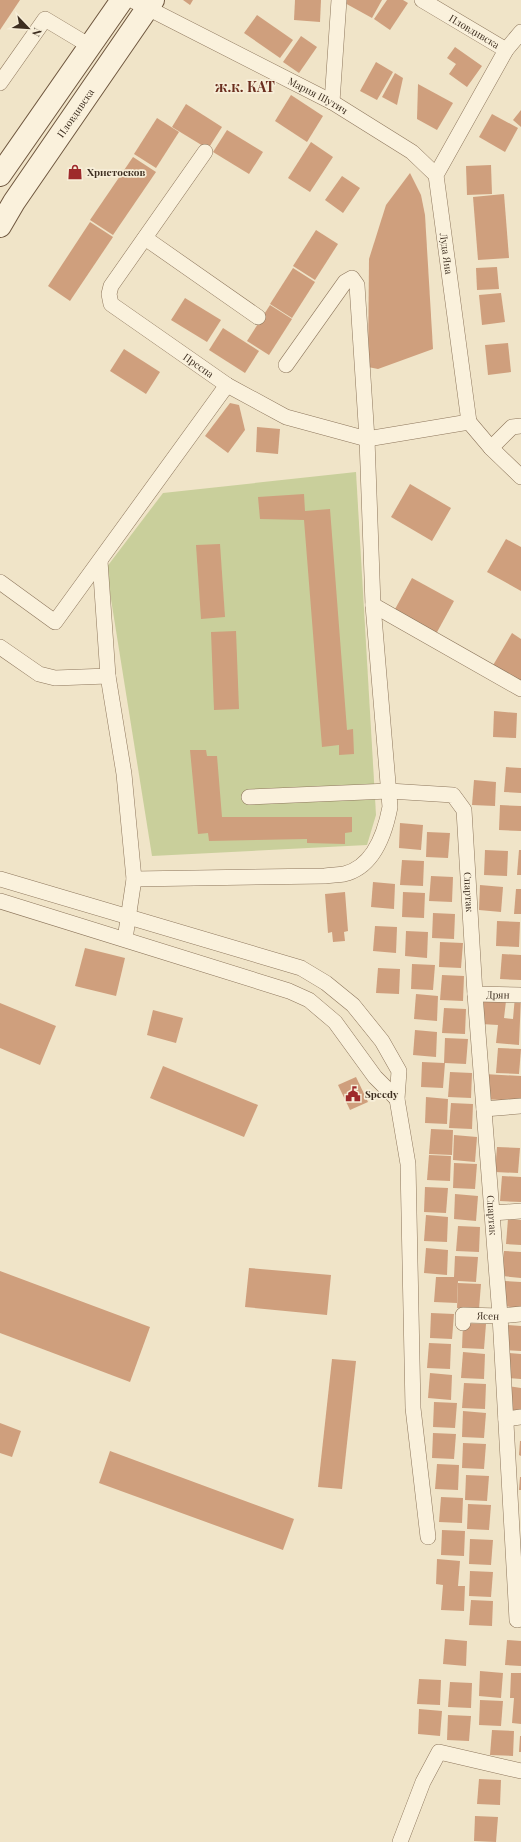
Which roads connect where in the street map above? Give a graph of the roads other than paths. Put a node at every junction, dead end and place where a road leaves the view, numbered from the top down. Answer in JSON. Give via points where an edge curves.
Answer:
{"nodes":[{"id":1,"x":122,"y":0,"type":"edge"},
{"id":2,"x":339,"y":0,"type":"edge"},
{"id":3,"x":422,"y":0,"type":"edge"},
{"id":4,"x":144,"y":3,"type":"edge"},
{"id":5,"x":521,"y":32,"type":"edge"},
{"id":6,"x":90,"y":46,"type":"junction"},
{"id":7,"x":506,"y":50,"type":"junction"},
{"id":8,"x":0,"y":83,"type":"edge"},
{"id":9,"x":332,"y":102,"type":"junction"},
{"id":10,"x":205,"y":152,"type":"dead end"},
{"id":11,"x":0,"y":175,"type":"edge"},
{"id":12,"x":436,"y":175,"type":"junction"},
{"id":13,"x":0,"y":226,"type":"edge"},
{"id":14,"x":145,"y":238,"type":"junction"},
{"id":15,"x":258,"y":317,"type":"dead end"},
{"id":16,"x":286,"y":364,"type":"dead end"},
{"id":17,"x":227,"y":385,"type":"junction"},
{"id":18,"x":469,"y":422,"type":"junction"},
{"id":19,"x":521,"y":426,"type":"edge"},
{"id":20,"x":367,"y":438,"type":"junction"},
{"id":21,"x":492,"y":448,"type":"junction"},
{"id":22,"x":521,"y":477,"type":"edge"},
{"id":23,"x":100,"y":561,"type":"junction"},
{"id":24,"x":0,"y":582,"type":"edge"},
{"id":25,"x":373,"y":605,"type":"junction"},
{"id":26,"x":0,"y":647,"type":"edge"},
{"id":27,"x":108,"y":676,"type":"junction"},
{"id":28,"x":521,"y":689,"type":"edge"},
{"id":29,"x":389,"y":791,"type":"junction"},
{"id":30,"x":249,"y":797,"type":"dead end"},
{"id":31,"x":0,"y":879,"type":"edge"},
{"id":32,"x":134,"y":879,"type":"junction"},
{"id":33,"x":0,"y":901,"type":"edge"},
{"id":34,"x":129,"y":916,"type":"junction"},
{"id":35,"x":125,"y":939,"type":"junction"},
{"id":36,"x":475,"y":994,"type":"junction"},
{"id":37,"x":521,"y":995,"type":"edge"},
{"id":38,"x":397,"y":1099,"type":"junction"},
{"id":39,"x":521,"y":1106,"type":"edge"},
{"id":40,"x":484,"y":1109,"type":"junction"},
{"id":41,"x":521,"y":1211,"type":"edge"},
{"id":42,"x":492,"y":1213,"type":"junction"},
{"id":43,"x":521,"y":1314,"type":"edge"},
{"id":44,"x":500,"y":1316,"type":"junction"},
{"id":45,"x":463,"y":1323,"type":"dead end"},
{"id":46,"x":514,"y":1418,"type":"edge"},
{"id":47,"x":516,"y":1522,"type":"edge"},
{"id":48,"x":428,"y":1537,"type":"dead end"},
{"id":49,"x":519,"y":1619,"type":"edge"},
{"id":50,"x":521,"y":1771,"type":"edge"},
{"id":51,"x":400,"y":1842,"type":"edge"}],
"edges":[{"from":1,"to":6,"type":"street"},
{"from":2,"to":9,"type":"street"},
{"from":3,"to":7,"type":"street","name":"Пловдивска"},
{"from":4,"to":9,"type":"street","name":"Мария Шутич"},
{"from":4,"to":13,"type":"street","name":"Пловдивска"},
{"from":5,"to":7,"type":"street"},
{"from":6,"to":8,"type":"street","via":[[45,19]]},
{"from":6,"to":11,"type":"street"},
{"from":7,"to":12,"type":"street"},
{"from":9,"to":12,"type":"street","name":"Мария Шутич","via":[[412,152]]},
{"from":10,"to":14,"type":"street","name":"Преспа"},
{"from":12,"to":18,"type":"street","name":"Луда Яна"},
{"from":14,"to":15,"type":"street"},
{"from":14,"to":17,"type":"street","name":"Преспа","via":[[111,286],[111,304]]},
{"from":16,"to":20,"type":"street","via":[[345,282],[352,278],[357,285]]},
{"from":17,"to":20,"type":"street","name":"Преспа","via":[[286,417]]},
{"from":17,"to":23,"type":"street"},
{"from":18,"to":20,"type":"street","name":"Преспа"},
{"from":18,"to":21,"type":"street"},
{"from":19,"to":21,"type":"street","via":[[512,427]]},
{"from":20,"to":25,"type":"street"},
{"from":21,"to":22,"type":"street"},
{"from":23,"to":24,"type":"street","via":[[55,622]]},
{"from":23,"to":27,"type":"street"},
{"from":25,"to":28,"type":"street"},
{"from":25,"to":29,"type":"street"},
{"from":26,"to":27,"type":"street","via":[[39,674],[55,678]]},
{"from":27,"to":32,"type":"street","via":[[124,774]]},
{"from":29,"to":30,"type":"street"},
{"from":29,"to":32,"type":"street","via":[[390,807],[379,845],[361,866],[346,874]]},
{"from":29,"to":36,"type":"street","name":"Спартак","via":[[453,795],[464,810]]},
{"from":31,"to":34,"type":"street"},
{"from":32,"to":34,"type":"street"},
{"from":33,"to":35,"type":"street"},
{"from":34,"to":35,"type":"street"},
{"from":34,"to":38,"type":"street","via":[[301,968],[326,983],[353,1005],[382,1041],[399,1071]]},
{"from":35,"to":38,"type":"street","via":[[289,991],[309,1000],[335,1022],[375,1077]]},
{"from":36,"to":37,"type":"street","name":"Дрян"},
{"from":36,"to":40,"type":"street","name":"Спартак"},
{"from":38,"to":48,"type":"street","via":[[408,1164],[413,1408]]},
{"from":39,"to":40,"type":"street"},
{"from":40,"to":42,"type":"street","name":"Спартак"},
{"from":41,"to":42,"type":"street"},
{"from":42,"to":44,"type":"street","name":"Спартак"},
{"from":43,"to":44,"type":"street","name":"Ясен"},
{"from":44,"to":45,"type":"street","name":"Ясен","via":[[463,1315]]},
{"from":44,"to":46,"type":"street","name":"Спартак"},
{"from":46,"to":47,"type":"street","name":"Спартак"},
{"from":47,"to":49,"type":"street","name":"Спартак"},
{"from":50,"to":51,"type":"street","via":[[439,1752],[423,1782]]}]}
